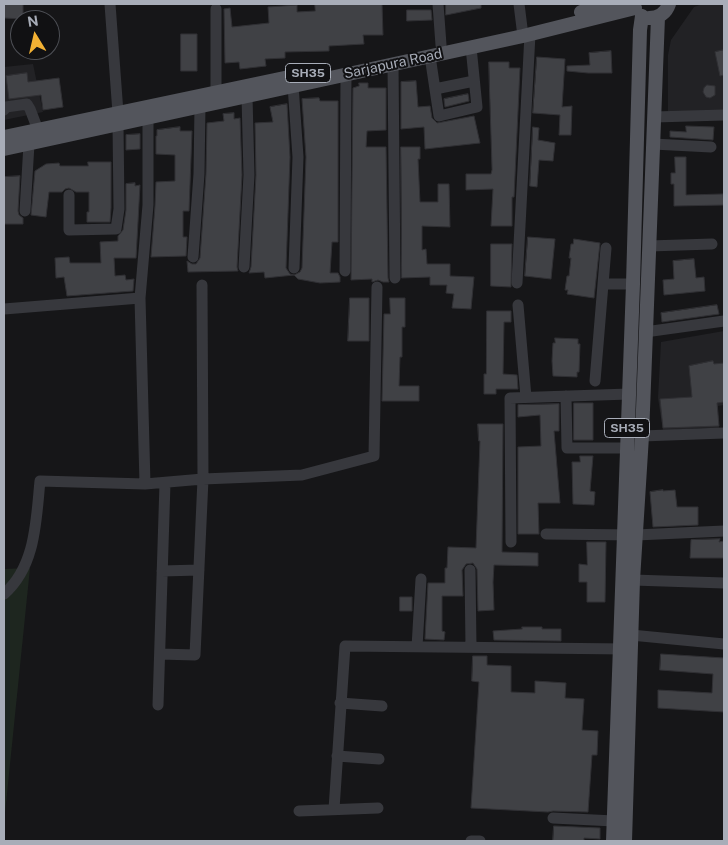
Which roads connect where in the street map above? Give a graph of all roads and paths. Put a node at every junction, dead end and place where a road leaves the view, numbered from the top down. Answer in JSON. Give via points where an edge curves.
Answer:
{"nodes":[{"id":1,"x":110,"y":4,"type":"edge"},
{"id":2,"x":438,"y":4,"type":"edge"},
{"id":3,"x":519,"y":4,"type":"edge"},
{"id":4,"x":611,"y":4,"type":"edge"},
{"id":5,"x":670,"y":4,"type":"edge"},
{"id":6,"x":216,"y":8,"type":"dead end"},
{"id":7,"x":637,"y":9,"type":"edge"},
{"id":8,"x":658,"y":17,"type":"junction"},
{"id":9,"x":525,"y":32,"type":"junction"},
{"id":10,"x":441,"y":45,"type":"junction"},
{"id":11,"x":471,"y":47,"type":"junction"},
{"id":12,"x":423,"y":54,"type":"junction"},
{"id":13,"x":393,"y":64,"type":"junction"},
{"id":14,"x":329,"y":73,"type":"junction"},
{"id":15,"x":346,"y":74,"type":"junction"},
{"id":16,"x":474,"y":81,"type":"junction"},
{"id":17,"x":293,"y":85,"type":"junction"},
{"id":18,"x":434,"y":89,"type":"junction"},
{"id":19,"x":216,"y":92,"type":"junction"},
{"id":20,"x":248,"y":96,"type":"junction"},
{"id":21,"x":200,"y":106,"type":"junction"},
{"id":22,"x":4,"y":110,"type":"edge"},
{"id":23,"x":145,"y":115,"type":"junction"},
{"id":24,"x":724,"y":116,"type":"edge"},
{"id":25,"x":654,"y":117,"type":"junction"},
{"id":26,"x":118,"y":119,"type":"junction"},
{"id":27,"x":4,"y":137,"type":"edge"},
{"id":28,"x":36,"y":139,"type":"junction"},
{"id":29,"x":653,"y":144,"type":"junction"},
{"id":30,"x":711,"y":147,"type":"dead end"},
{"id":31,"x":4,"y":149,"type":"edge"},
{"id":32,"x":69,"y":195,"type":"dead end"},
{"id":33,"x":25,"y":211,"type":"dead end"},
{"id":34,"x":712,"y":244,"type":"dead end"},
{"id":35,"x":649,"y":246,"type":"junction"},
{"id":36,"x":606,"y":248,"type":"dead end"},
{"id":37,"x":193,"y":257,"type":"dead end"},
{"id":38,"x":244,"y":267,"type":"dead end"},
{"id":39,"x":294,"y":268,"type":"dead end"},
{"id":40,"x":345,"y":271,"type":"dead end"},
{"id":41,"x":395,"y":278,"type":"dead end"},
{"id":42,"x":517,"y":283,"type":"dead end"},
{"id":43,"x":603,"y":284,"type":"junction"},
{"id":44,"x":633,"y":284,"type":"junction"},
{"id":45,"x":202,"y":285,"type":"dead end"},
{"id":46,"x":377,"y":287,"type":"dead end"},
{"id":47,"x":140,"y":298,"type":"junction"},
{"id":48,"x":518,"y":305,"type":"dead end"},
{"id":49,"x":4,"y":309,"type":"edge"},
{"id":50,"x":724,"y":321,"type":"edge"},
{"id":51,"x":645,"y":332,"type":"junction"},
{"id":52,"x":630,"y":359,"type":"junction"},
{"id":53,"x":644,"y":359,"type":"junction"},
{"id":54,"x":594,"y":381,"type":"dead end"},
{"id":55,"x":629,"y":394,"type":"junction"},
{"id":56,"x":566,"y":396,"type":"junction"},
{"id":57,"x":526,"y":397,"type":"junction"},
{"id":58,"x":724,"y":434,"type":"edge"},
{"id":59,"x":642,"y":436,"type":"junction"},
{"id":60,"x":626,"y":448,"type":"junction"},
{"id":61,"x":203,"y":479,"type":"junction"},
{"id":62,"x":165,"y":483,"type":"junction"},
{"id":63,"x":144,"y":484,"type":"junction"},
{"id":64,"x":724,"y":531,"type":"edge"},
{"id":65,"x":546,"y":534,"type":"dead end"},
{"id":66,"x":630,"y":535,"type":"junction"},
{"id":67,"x":511,"y":542,"type":"dead end"},
{"id":68,"x":199,"y":570,"type":"junction"},
{"id":69,"x":470,"y":570,"type":"dead end"},
{"id":70,"x":162,"y":571,"type":"junction"},
{"id":71,"x":420,"y":579,"type":"dead end"},
{"id":72,"x":633,"y":580,"type":"junction"},
{"id":73,"x":724,"y":582,"type":"edge"},
{"id":74,"x":4,"y":594,"type":"edge"},
{"id":75,"x":627,"y":644,"type":"junction"},
{"id":76,"x":724,"y":644,"type":"edge"},
{"id":77,"x":417,"y":647,"type":"junction"},
{"id":78,"x":471,"y":647,"type":"junction"},
{"id":79,"x":160,"y":654,"type":"junction"},
{"id":80,"x":340,"y":703,"type":"junction"},
{"id":81,"x":158,"y":705,"type":"dead end"},
{"id":82,"x":382,"y":706,"type":"dead end"},
{"id":83,"x":337,"y":756,"type":"junction"},
{"id":84,"x":379,"y":759,"type":"dead end"},
{"id":85,"x":378,"y":808,"type":"dead end"},
{"id":86,"x":334,"y":809,"type":"junction"},
{"id":87,"x":299,"y":811,"type":"dead end"},
{"id":88,"x":553,"y":818,"type":"dead end"},
{"id":89,"x":614,"y":821,"type":"junction"},
{"id":90,"x":471,"y":841,"type":"edge"},
{"id":91,"x":480,"y":841,"type":"edge"},
{"id":92,"x":613,"y":841,"type":"edge"},
{"id":93,"x":625,"y":841,"type":"edge"}],
"edges":[{"from":1,"to":26,"type":"street"},
{"from":2,"to":10,"type":"street"},
{"from":3,"to":9,"type":"street"},
{"from":4,"to":9,"type":"main road","name":"Sarjapura Road","number":"SH35"},
{"from":5,"to":8,"type":"main road"},
{"from":6,"to":19,"type":"street"},
{"from":7,"to":8,"type":"main road","name":"Sarjapura Road","via":[[652,18]]},
{"from":7,"to":9,"type":"main road","name":"Sarjapura Road"},
{"from":7,"to":44,"type":"main road","number":"SH35","via":[[640,30]]},
{"from":8,"to":25,"type":"main road","number":"SH35"},
{"from":9,"to":10,"type":"main road","name":"Sarjapura Road","number":"SH35"},
{"from":9,"to":11,"type":"main road","name":"Sarjapura Road"},
{"from":9,"to":42,"type":"street"},
{"from":10,"to":12,"type":"main road","name":"Sarjapura Road","number":"SH35"},
{"from":11,"to":12,"type":"main road","name":"Sarjapura Road"},
{"from":11,"to":16,"type":"street"},
{"from":12,"to":13,"type":"main road","name":"Sarjapura Road"},
{"from":12,"to":14,"type":"main road","name":"Sarjapura Road","number":"SH35"},
{"from":12,"to":18,"type":"street"},
{"from":13,"to":15,"type":"main road","name":"Sarjapura Road"},
{"from":13,"to":41,"type":"street"},
{"from":14,"to":15,"type":"main road","name":"Sarjapura Road"},
{"from":14,"to":17,"type":"main road","name":"Sarjapura Road"},
{"from":14,"to":19,"type":"main road","name":"Sarjapura Road","number":"SH35"},
{"from":15,"to":40,"type":"street"},
{"from":16,"to":18,"type":"street"},
{"from":16,"to":18,"type":"street","via":[[477,107],[439,116]]},
{"from":17,"to":20,"type":"main road","name":"Sarjapura Road"},
{"from":17,"to":39,"type":"street","via":[[298,157]]},
{"from":19,"to":23,"type":"main road","name":"Sarjapura Road","number":"SH35"},
{"from":20,"to":21,"type":"main road","name":"Sarjapura Road"},
{"from":20,"to":38,"type":"street","via":[[249,175]]},
{"from":21,"to":23,"type":"main road","name":"Sarjapura Road"},
{"from":21,"to":37,"type":"street"},
{"from":22,"to":28,"type":"street","via":[[27,104]]},
{"from":23,"to":26,"type":"main road","name":"Sarjapura Road","number":"SH35"},
{"from":23,"to":47,"type":"street","via":[[148,205]]},
{"from":24,"to":25,"type":"street"},
{"from":25,"to":29,"type":"main road","number":"SH35"},
{"from":26,"to":28,"type":"main road","name":"Sarjapura Road","number":"SH35"},
{"from":26,"to":32,"type":"street","via":[[119,209],[116,229],[69,230]]},
{"from":27,"to":28,"type":"main road","name":"Sarjapura Road","number":"SH35"},
{"from":28,"to":31,"type":"main road","name":"Sarjapura Road"},
{"from":28,"to":33,"type":"street"},
{"from":29,"to":30,"type":"street"},
{"from":29,"to":35,"type":"main road","number":"SH35"},
{"from":34,"to":35,"type":"street"},
{"from":35,"to":51,"type":"main road","number":"SH35"},
{"from":36,"to":43,"type":"street"},
{"from":43,"to":44,"type":"street"},
{"from":43,"to":54,"type":"street"},
{"from":44,"to":52,"type":"main road","number":"SH35"},
{"from":45,"to":61,"type":"street"},
{"from":46,"to":61,"type":"street","via":[[374,456],[302,475]]},
{"from":47,"to":49,"type":"street"},
{"from":47,"to":63,"type":"street"},
{"from":48,"to":57,"type":"street"},
{"from":50,"to":51,"type":"street"},
{"from":51,"to":53,"type":"main road","number":"SH35"},
{"from":52,"to":53,"type":"main road"},
{"from":52,"to":55,"type":"main road","number":"SH35"},
{"from":53,"to":59,"type":"main road","number":"SH35"},
{"from":55,"to":56,"type":"street"},
{"from":55,"to":60,"type":"main road","number":"SH35"},
{"from":56,"to":57,"type":"street"},
{"from":56,"to":60,"type":"street","via":[[568,448]]},
{"from":57,"to":67,"type":"street","via":[[510,398]]},
{"from":58,"to":59,"type":"street"},
{"from":59,"to":66,"type":"main road","number":"SH35"},
{"from":60,"to":66,"type":"main road","number":"SH35"},
{"from":61,"to":62,"type":"street"},
{"from":61,"to":68,"type":"street"},
{"from":62,"to":63,"type":"street"},
{"from":62,"to":70,"type":"street"},
{"from":63,"to":74,"type":"street","via":[[40,481],[33,541],[22,568]]},
{"from":64,"to":66,"type":"street"},
{"from":65,"to":66,"type":"street"},
{"from":66,"to":72,"type":"main road","number":"SH35"},
{"from":66,"to":75,"type":"main road","number":"SH35"},
{"from":68,"to":70,"type":"street"},
{"from":68,"to":79,"type":"street","via":[[195,655]]},
{"from":69,"to":78,"type":"street"},
{"from":70,"to":79,"type":"street"},
{"from":71,"to":77,"type":"street"},
{"from":72,"to":73,"type":"street"},
{"from":72,"to":75,"type":"main road","number":"SH35"},
{"from":75,"to":76,"type":"street"},
{"from":75,"to":78,"type":"street"},
{"from":75,"to":89,"type":"main road","number":"SH35"},
{"from":75,"to":93,"type":"main road","number":"SH35"},
{"from":77,"to":78,"type":"street"},
{"from":77,"to":80,"type":"street","via":[[345,646]]},
{"from":79,"to":81,"type":"street"},
{"from":80,"to":82,"type":"street"},
{"from":80,"to":83,"type":"street"},
{"from":83,"to":84,"type":"street"},
{"from":83,"to":86,"type":"street"},
{"from":85,"to":86,"type":"street"},
{"from":86,"to":87,"type":"street"},
{"from":88,"to":89,"type":"street"},
{"from":89,"to":92,"type":"main road","number":"SH35"},
{"from":90,"to":91,"type":"street"}]}
